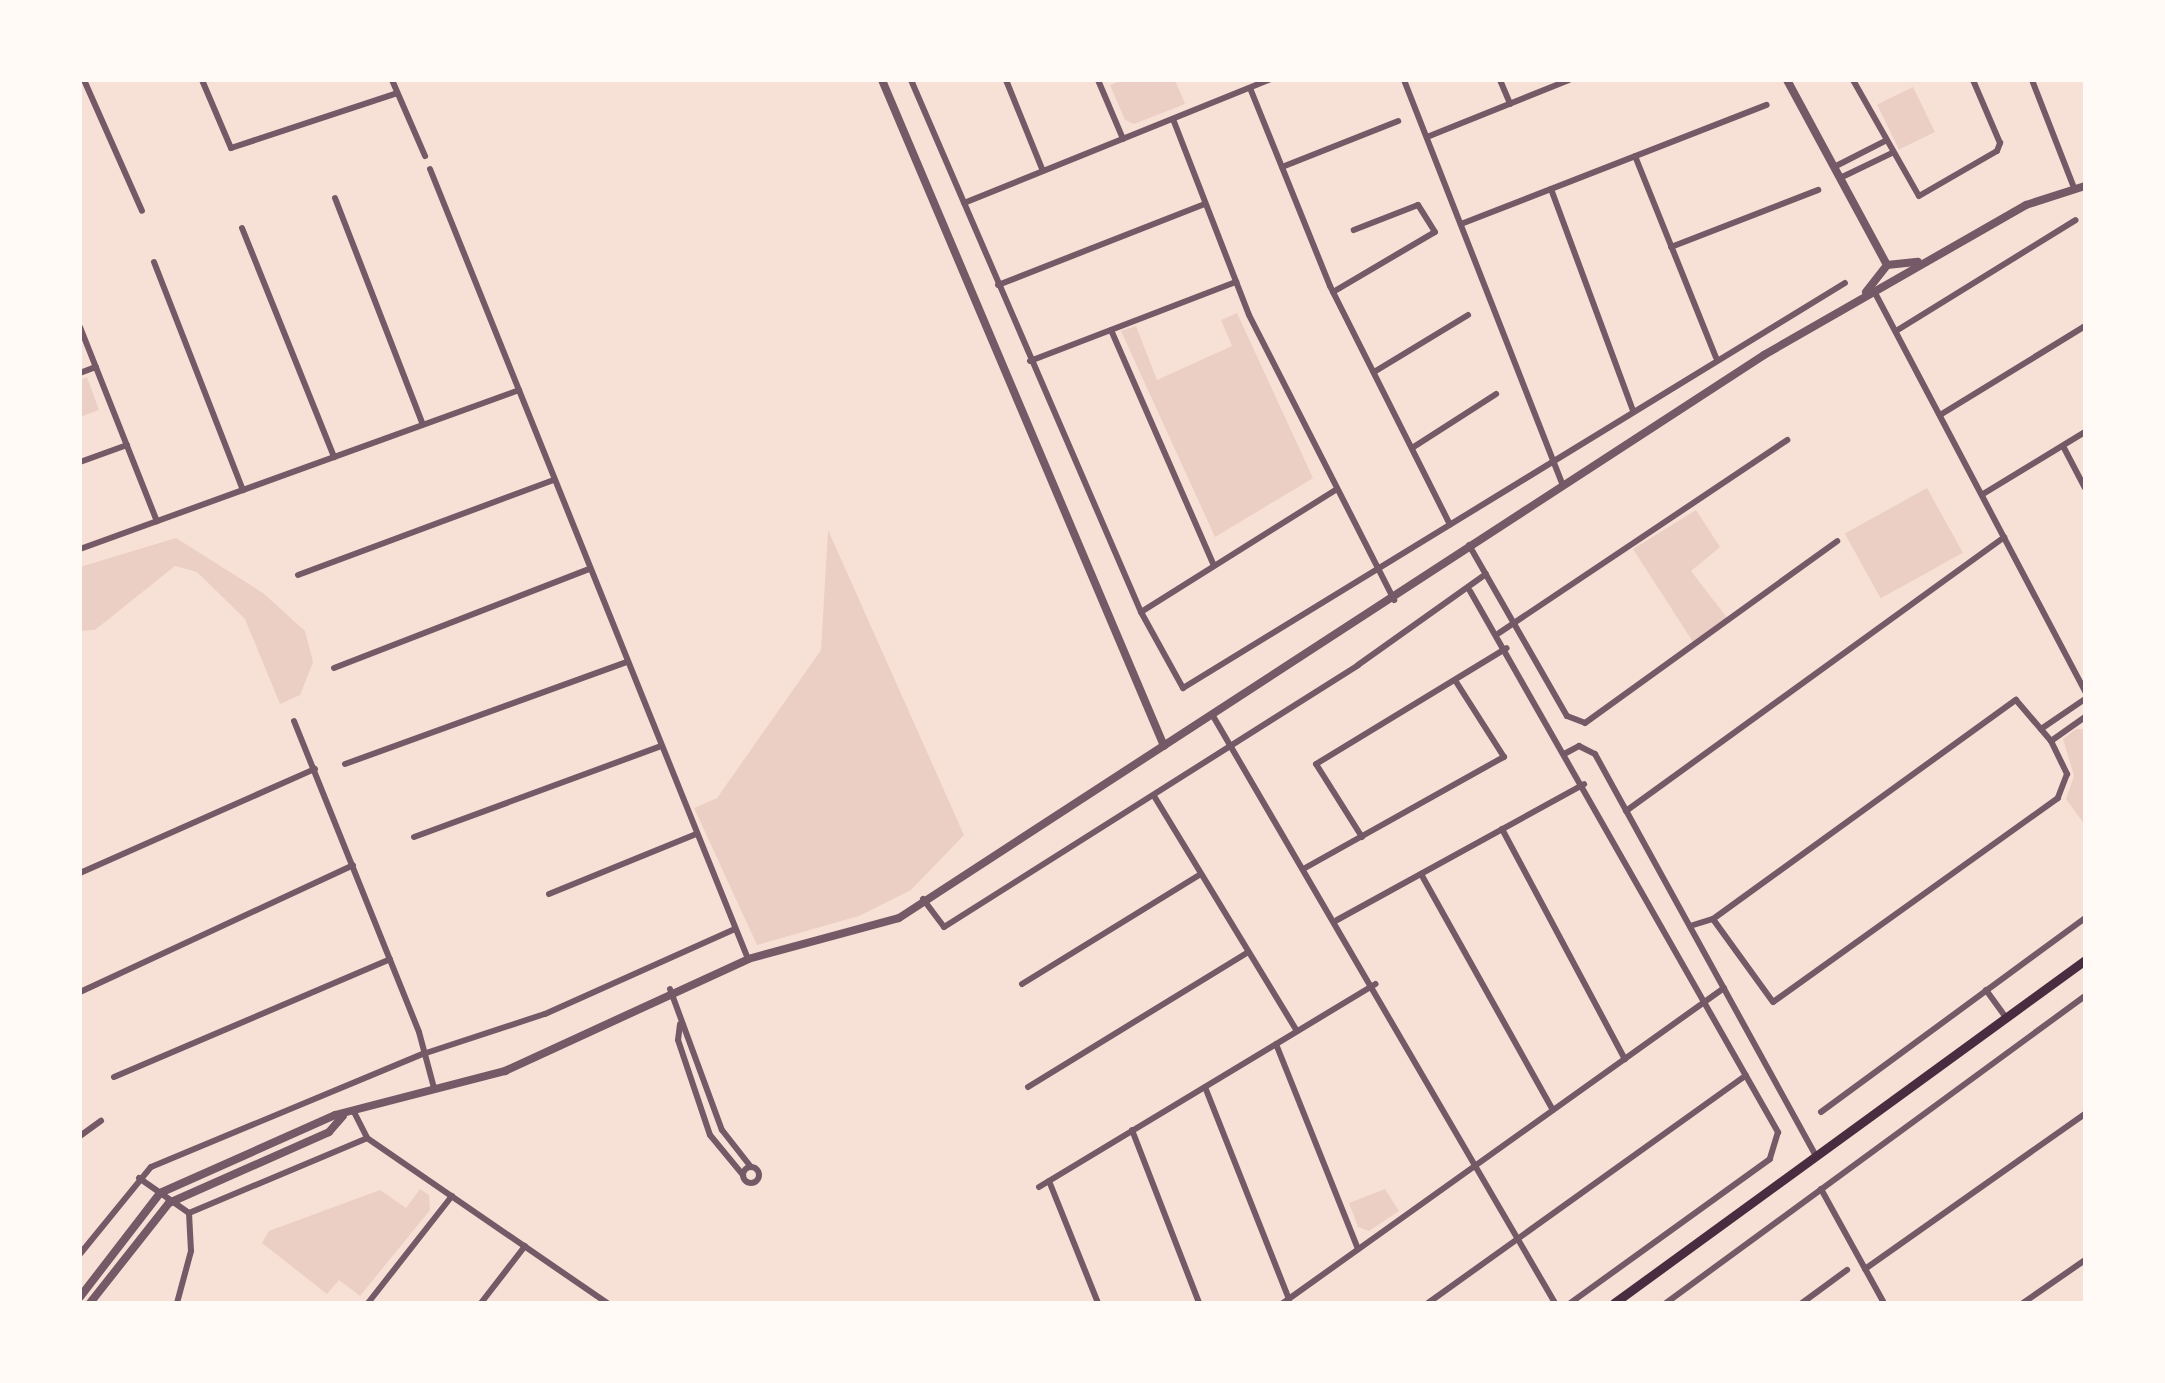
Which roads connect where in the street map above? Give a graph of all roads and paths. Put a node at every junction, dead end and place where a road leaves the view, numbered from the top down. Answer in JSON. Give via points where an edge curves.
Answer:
{"nodes":[{"id":1,"x":84,"y":80,"type":"edge"},
{"id":2,"x":202,"y":80,"type":"edge"},
{"id":3,"x":392,"y":80,"type":"edge"},
{"id":4,"x":882,"y":80,"type":"edge"},
{"id":5,"x":911,"y":80,"type":"edge"},
{"id":6,"x":1006,"y":80,"type":"edge"},
{"id":7,"x":1098,"y":80,"type":"edge"},
{"id":8,"x":1269,"y":80,"type":"edge"},
{"id":9,"x":1404,"y":80,"type":"edge"},
{"id":10,"x":1500,"y":80,"type":"edge"},
{"id":11,"x":1569,"y":80,"type":"edge"},
{"id":12,"x":1787,"y":80,"type":"edge"},
{"id":13,"x":1853,"y":80,"type":"edge"},
{"id":14,"x":1973,"y":80,"type":"edge"},
{"id":15,"x":2032,"y":80,"type":"edge"},
{"id":16,"x":1250,"y":88,"type":"junction"},
{"id":17,"x":397,"y":93,"type":"junction"},
{"id":18,"x":1510,"y":104,"type":"junction"},
{"id":19,"x":1767,"y":105,"type":"dead end"},
{"id":20,"x":1173,"y":119,"type":"junction"},
{"id":21,"x":1398,"y":121,"type":"dead end"},
{"id":22,"x":1427,"y":137,"type":"junction"},
{"id":23,"x":1123,"y":139,"type":"junction"},
{"id":24,"x":1885,"y":141,"type":"junction"},
{"id":25,"x":1892,"y":153,"type":"junction"},
{"id":26,"x":425,"y":156,"type":"dead end"},
{"id":27,"x":1635,"y":156,"type":"junction"},
{"id":28,"x":1282,"y":167,"type":"junction"},
{"id":29,"x":1834,"y":167,"type":"junction"},
{"id":30,"x":430,"y":169,"type":"dead end"},
{"id":31,"x":1043,"y":171,"type":"junction"},
{"id":32,"x":1840,"y":178,"type":"junction"},
{"id":33,"x":2085,"y":186,"type":"edge"},
{"id":34,"x":2074,"y":188,"type":"junction"},
{"id":35,"x":1551,"y":189,"type":"junction"},
{"id":36,"x":1818,"y":190,"type":"dead end"},
{"id":37,"x":335,"y":198,"type":"dead end"},
{"id":38,"x":964,"y":203,"type":"junction"},
{"id":39,"x":1205,"y":204,"type":"junction"},
{"id":40,"x":142,"y":211,"type":"dead end"},
{"id":41,"x":2076,"y":220,"type":"dead end"},
{"id":42,"x":1461,"y":224,"type":"junction"},
{"id":43,"x":242,"y":228,"type":"dead end"},
{"id":44,"x":1354,"y":230,"type":"dead end"},
{"id":45,"x":1671,"y":247,"type":"junction"},
{"id":46,"x":154,"y":262,"type":"dead end"},
{"id":47,"x":1923,"y":262,"type":"junction"},
{"id":48,"x":1887,"y":265,"type":"junction"},
{"id":49,"x":1236,"y":282,"type":"junction"},
{"id":50,"x":1845,"y":283,"type":"dead end"},
{"id":51,"x":998,"y":285,"type":"junction"},
{"id":52,"x":1874,"y":291,"type":"junction"},
{"id":53,"x":1333,"y":292,"type":"junction"},
{"id":54,"x":1857,"y":301,"type":"junction"},
{"id":55,"x":1468,"y":315,"type":"dead end"},
{"id":56,"x":2085,"y":326,"type":"edge"},
{"id":57,"x":80,"y":327,"type":"edge"},
{"id":58,"x":1111,"y":330,"type":"junction"},
{"id":59,"x":1896,"y":331,"type":"junction"},
{"id":60,"x":1716,"y":357,"type":"junction"},
{"id":61,"x":1030,"y":361,"type":"junction"},
{"id":62,"x":96,"y":367,"type":"junction"},
{"id":63,"x":1374,"y":372,"type":"junction"},
{"id":64,"x":80,"y":373,"type":"edge"},
{"id":65,"x":519,"y":390,"type":"junction"},
{"id":66,"x":1496,"y":394,"type":"dead end"},
{"id":67,"x":1633,"y":411,"type":"junction"},
{"id":68,"x":1940,"y":415,"type":"junction"},
{"id":69,"x":423,"y":425,"type":"junction"},
{"id":70,"x":2085,"y":432,"type":"edge"},
{"id":71,"x":1787,"y":440,"type":"dead end"},
{"id":72,"x":127,"y":445,"type":"junction"},
{"id":73,"x":2063,"y":446,"type":"junction"},
{"id":74,"x":1412,"y":448,"type":"junction"},
{"id":75,"x":334,"y":457,"type":"junction"},
{"id":76,"x":1553,"y":459,"type":"junction"},
{"id":77,"x":80,"y":462,"type":"edge"},
{"id":78,"x":553,"y":480,"type":"junction"},
{"id":79,"x":1562,"y":484,"type":"junction"},
{"id":80,"x":2085,"y":488,"type":"edge"},
{"id":81,"x":1337,"y":489,"type":"junction"},
{"id":82,"x":243,"y":490,"type":"junction"},
{"id":83,"x":1983,"y":494,"type":"junction"},
{"id":84,"x":157,"y":521,"type":"junction"},
{"id":85,"x":1450,"y":525,"type":"junction"},
{"id":86,"x":2004,"y":537,"type":"junction"},
{"id":87,"x":1837,"y":541,"type":"dead end"},
{"id":88,"x":1469,"y":545,"type":"junction"},
{"id":89,"x":80,"y":549,"type":"edge"},
{"id":90,"x":1214,"y":566,"type":"junction"},
{"id":91,"x":589,"y":569,"type":"junction"},
{"id":92,"x":1379,"y":571,"type":"junction"},
{"id":93,"x":1486,"y":574,"type":"junction"},
{"id":94,"x":298,"y":575,"type":"dead end"},
{"id":95,"x":1470,"y":591,"type":"junction"},
{"id":96,"x":1394,"y":600,"type":"junction"},
{"id":97,"x":1141,"y":612,"type":"junction"},
{"id":98,"x":1514,"y":623,"type":"junction"},
{"id":99,"x":1499,"y":633,"type":"junction"},
{"id":100,"x":1507,"y":648,"type":"junction"},
{"id":101,"x":627,"y":662,"type":"junction"},
{"id":102,"x":334,"y":668,"type":"dead end"},
{"id":103,"x":1455,"y":680,"type":"junction"},
{"id":104,"x":2085,"y":692,"type":"edge"},
{"id":105,"x":2085,"y":699,"type":"edge"},
{"id":106,"x":1213,"y":716,"type":"junction"},
{"id":107,"x":1567,"y":716,"type":"junction"},
{"id":108,"x":2085,"y":717,"type":"edge"},
{"id":109,"x":294,"y":721,"type":"dead end"},
{"id":110,"x":1551,"y":726,"type":"junction"},
{"id":111,"x":2041,"y":729,"type":"junction"},
{"id":112,"x":2051,"y":741,"type":"junction"},
{"id":113,"x":661,"y":746,"type":"junction"},
{"id":114,"x":1164,"y":746,"type":"junction"},
{"id":115,"x":1231,"y":746,"type":"junction"},
{"id":116,"x":1566,"y":753,"type":"junction"},
{"id":117,"x":345,"y":764,"type":"dead end"},
{"id":118,"x":315,"y":769,"type":"junction"},
{"id":119,"x":1584,"y":784,"type":"junction"},
{"id":120,"x":1154,"y":796,"type":"junction"},
{"id":121,"x":1626,"y":811,"type":"junction"},
{"id":122,"x":1502,"y":829,"type":"junction"},
{"id":123,"x":696,"y":834,"type":"junction"},
{"id":124,"x":414,"y":837,"type":"dead end"},
{"id":125,"x":1362,"y":837,"type":"junction"},
{"id":126,"x":353,"y":865,"type":"junction"},
{"id":127,"x":1305,"y":868,"type":"junction"},
{"id":128,"x":80,"y":873,"type":"edge"},
{"id":129,"x":1201,"y":874,"type":"junction"},
{"id":130,"x":1421,"y":874,"type":"junction"},
{"id":131,"x":549,"y":894,"type":"dead end"},
{"id":132,"x":923,"y":899,"type":"junction"},
{"id":133,"x":2085,"y":918,"type":"edge"},
{"id":134,"x":1713,"y":919,"type":"junction"},
{"id":135,"x":1337,"y":920,"type":"junction"},
{"id":136,"x":1690,"y":926,"type":"junction"},
{"id":137,"x":735,"y":929,"type":"junction"},
{"id":138,"x":1248,"y":952,"type":"junction"},
{"id":139,"x":390,"y":959,"type":"junction"},
{"id":140,"x":748,"y":959,"type":"junction"},
{"id":141,"x":2085,"y":960,"type":"edge"},
{"id":142,"x":1022,"y":984,"type":"dead end"},
{"id":143,"x":1375,"y":984,"type":"junction"},
{"id":144,"x":1724,"y":988,"type":"junction"},
{"id":145,"x":670,"y":989,"type":"junction"},
{"id":146,"x":1986,"y":990,"type":"junction"},
{"id":147,"x":80,"y":992,"type":"edge"},
{"id":148,"x":2085,"y":996,"type":"edge"},
{"id":149,"x":1706,"y":1002,"type":"junction"},
{"id":150,"x":2006,"y":1018,"type":"junction"},
{"id":151,"x":680,"y":1021,"type":"junction"},
{"id":152,"x":1297,"y":1031,"type":"junction"},
{"id":153,"x":1276,"y":1044,"type":"junction"},
{"id":154,"x":423,"y":1054,"type":"junction"},
{"id":155,"x":1625,"y":1059,"type":"junction"},
{"id":156,"x":1746,"y":1075,"type":"junction"},
{"id":157,"x":114,"y":1077,"type":"dead end"},
{"id":158,"x":1028,"y":1087,"type":"dead end"},
{"id":159,"x":1205,"y":1087,"type":"junction"},
{"id":160,"x":434,"y":1088,"type":"junction"},
{"id":161,"x":1553,"y":1110,"type":"junction"},
{"id":162,"x":354,"y":1112,"type":"junction"},
{"id":163,"x":1821,"y":1112,"type":"dead end"},
{"id":164,"x":2085,"y":1114,"type":"edge"},
{"id":165,"x":343,"y":1116,"type":"junction"},
{"id":166,"x":101,"y":1121,"type":"dead end"},
{"id":167,"x":1132,"y":1130,"type":"junction"},
{"id":168,"x":80,"y":1136,"type":"edge"},
{"id":169,"x":367,"y":1138,"type":"junction"},
{"id":170,"x":1816,"y":1156,"type":"junction"},
{"id":171,"x":1475,"y":1166,"type":"junction"},
{"id":172,"x":751,"y":1167,"type":"junction"},
{"id":173,"x":743,"y":1175,"type":"junction"},
{"id":174,"x":139,"y":1178,"type":"junction"},
{"id":175,"x":1049,"y":1181,"type":"junction"},
{"id":176,"x":1039,"y":1187,"type":"dead end"},
{"id":177,"x":1821,"y":1189,"type":"junction"},
{"id":178,"x":160,"y":1193,"type":"junction"},
{"id":179,"x":452,"y":1196,"type":"junction"},
{"id":180,"x":173,"y":1201,"type":"junction"},
{"id":181,"x":189,"y":1213,"type":"junction"},
{"id":182,"x":1517,"y":1239,"type":"junction"},
{"id":183,"x":525,"y":1246,"type":"junction"},
{"id":184,"x":1358,"y":1249,"type":"junction"},
{"id":185,"x":80,"y":1254,"type":"edge"},
{"id":186,"x":2085,"y":1260,"type":"edge"},
{"id":187,"x":1865,"y":1269,"type":"junction"},
{"id":188,"x":1847,"y":1270,"type":"dead end"},
{"id":189,"x":80,"y":1297,"type":"edge"},
{"id":190,"x":1286,"y":1301,"type":"edge"},
{"id":191,"x":603,"y":1302,"type":"edge"},
{"id":192,"x":90,"y":1303,"type":"edge"},
{"id":193,"x":177,"y":1303,"type":"edge"},
{"id":194,"x":368,"y":1303,"type":"edge"},
{"id":195,"x":481,"y":1303,"type":"edge"},
{"id":196,"x":1098,"y":1303,"type":"edge"},
{"id":197,"x":1199,"y":1303,"type":"edge"},
{"id":198,"x":1428,"y":1303,"type":"edge"},
{"id":199,"x":1555,"y":1303,"type":"edge"},
{"id":200,"x":1570,"y":1303,"type":"edge"},
{"id":201,"x":1614,"y":1303,"type":"edge"},
{"id":202,"x":1666,"y":1303,"type":"edge"},
{"id":203,"x":1802,"y":1303,"type":"edge"},
{"id":204,"x":1884,"y":1303,"type":"edge"},
{"id":205,"x":2023,"y":1303,"type":"edge"}],
"edges":[{"from":1,"to":40,"type":"street"},
{"from":2,"to":17,"type":"street","via":[[231,148]]},
{"from":3,"to":17,"type":"street"},
{"from":4,"to":114,"type":"street"},
{"from":5,"to":38,"type":"street"},
{"from":6,"to":31,"type":"street"},
{"from":7,"to":23,"type":"street"},
{"from":8,"to":16,"type":"street"},
{"from":9,"to":22,"type":"street"},
{"from":10,"to":18,"type":"street"},
{"from":11,"to":18,"type":"street"},
{"from":12,"to":29,"type":"street"},
{"from":13,"to":24,"type":"street"},
{"from":14,"to":25,"type":"street","via":[[2000,143],[1997,151],[1919,196]]},
{"from":15,"to":34,"type":"street"},
{"from":16,"to":20,"type":"street"},
{"from":16,"to":28,"type":"street"},
{"from":17,"to":26,"type":"street"},
{"from":18,"to":22,"type":"street"},
{"from":19,"to":27,"type":"street"},
{"from":20,"to":23,"type":"street"},
{"from":20,"to":39,"type":"street"},
{"from":21,"to":28,"type":"street"},
{"from":22,"to":42,"type":"street"},
{"from":23,"to":31,"type":"street"},
{"from":24,"to":25,"type":"street"},
{"from":24,"to":29,"type":"street"},
{"from":25,"to":32,"type":"street"},
{"from":27,"to":35,"type":"street"},
{"from":27,"to":45,"type":"street"},
{"from":28,"to":53,"type":"street"},
{"from":29,"to":32,"type":"street"},
{"from":30,"to":65,"type":"street"},
{"from":31,"to":38,"type":"street"},
{"from":32,"to":48,"type":"street"},
{"from":33,"to":34,"type":"street"},
{"from":34,"to":47,"type":"street","via":[[2026,205]]},
{"from":35,"to":42,"type":"street"},
{"from":35,"to":67,"type":"street"},
{"from":36,"to":45,"type":"street"},
{"from":37,"to":69,"type":"street"},
{"from":38,"to":51,"type":"street"},
{"from":39,"to":49,"type":"street"},
{"from":39,"to":51,"type":"street"},
{"from":41,"to":59,"type":"street"},
{"from":42,"to":76,"type":"street"},
{"from":43,"to":75,"type":"street"},
{"from":44,"to":53,"type":"street","via":[[1418,205],[1435,232]]},
{"from":45,"to":60,"type":"street"},
{"from":46,"to":82,"type":"street"},
{"from":47,"to":48,"type":"street"},
{"from":47,"to":52,"type":"street"},
{"from":48,"to":54,"type":"street"},
{"from":49,"to":58,"type":"street"},
{"from":49,"to":81,"type":"street"},
{"from":50,"to":60,"type":"street"},
{"from":51,"to":61,"type":"street"},
{"from":52,"to":54,"type":"street"},
{"from":52,"to":59,"type":"street"},
{"from":53,"to":63,"type":"street"},
{"from":54,"to":79,"type":"street"},
{"from":55,"to":63,"type":"street"},
{"from":56,"to":68,"type":"street"},
{"from":57,"to":62,"type":"street"},
{"from":58,"to":61,"type":"street"},
{"from":58,"to":90,"type":"street"},
{"from":59,"to":68,"type":"street"},
{"from":60,"to":67,"type":"street"},
{"from":61,"to":97,"type":"street"},
{"from":62,"to":64,"type":"street"},
{"from":62,"to":72,"type":"street"},
{"from":63,"to":74,"type":"street"},
{"from":65,"to":69,"type":"street"},
{"from":65,"to":78,"type":"street"},
{"from":66,"to":74,"type":"street"},
{"from":67,"to":76,"type":"street"},
{"from":68,"to":83,"type":"street"},
{"from":69,"to":75,"type":"street"},
{"from":70,"to":73,"type":"street"},
{"from":71,"to":98,"type":"street"},
{"from":72,"to":77,"type":"street"},
{"from":72,"to":84,"type":"street"},
{"from":73,"to":80,"type":"street"},
{"from":73,"to":83,"type":"street"},
{"from":74,"to":85,"type":"street"},
{"from":75,"to":82,"type":"street"},
{"from":76,"to":79,"type":"street"},
{"from":76,"to":85,"type":"street"},
{"from":78,"to":91,"type":"street"},
{"from":78,"to":94,"type":"street"},
{"from":79,"to":88,"type":"street"},
{"from":81,"to":90,"type":"street"},
{"from":81,"to":92,"type":"street"},
{"from":82,"to":84,"type":"street"},
{"from":83,"to":86,"type":"street"},
{"from":84,"to":89,"type":"street"},
{"from":85,"to":92,"type":"street"},
{"from":86,"to":104,"type":"street"},
{"from":86,"to":121,"type":"street"},
{"from":87,"to":107,"type":"street","via":[[1594,717],[1575,722]]},
{"from":88,"to":93,"type":"street"},
{"from":88,"to":96,"type":"street"},
{"from":90,"to":97,"type":"street"},
{"from":91,"to":101,"type":"street"},
{"from":91,"to":102,"type":"street"},
{"from":92,"to":96,"type":"street"},
{"from":92,"to":97,"type":"street","via":[[1183,688]]},
{"from":93,"to":95,"type":"street"},
{"from":93,"to":98,"type":"street"},
{"from":95,"to":99,"type":"street"},
{"from":95,"to":115,"type":"street"},
{"from":96,"to":106,"type":"street"},
{"from":98,"to":99,"type":"street"},
{"from":98,"to":107,"type":"street"},
{"from":99,"to":100,"type":"street"},
{"from":100,"to":103,"type":"street"},
{"from":100,"to":110,"type":"street"},
{"from":101,"to":113,"type":"street"},
{"from":101,"to":117,"type":"street"},
{"from":103,"to":125,"type":"street","via":[[1316,764]]},
{"from":103,"to":125,"type":"street","via":[[1504,757]]},
{"from":105,"to":111,"type":"street"},
{"from":106,"to":114,"type":"street"},
{"from":106,"to":115,"type":"street"},
{"from":107,"to":110,"type":"street"},
{"from":108,"to":112,"type":"street"},
{"from":109,"to":118,"type":"street"},
{"from":110,"to":116,"type":"street"},
{"from":111,"to":112,"type":"street"},
{"from":111,"to":134,"type":"street","via":[[2016,700]]},
{"from":112,"to":134,"type":"street","via":[[2067,774],[2058,798],[1773,1002]]},
{"from":113,"to":123,"type":"street"},
{"from":113,"to":124,"type":"street"},
{"from":114,"to":132,"type":"street"},
{"from":115,"to":120,"type":"street"},
{"from":115,"to":127,"type":"street"},
{"from":116,"to":119,"type":"street"},
{"from":116,"to":121,"type":"street","via":[[1589,747]]},
{"from":118,"to":126,"type":"street"},
{"from":118,"to":128,"type":"street"},
{"from":119,"to":122,"type":"street"},
{"from":119,"to":149,"type":"street"},
{"from":120,"to":129,"type":"street"},
{"from":120,"to":132,"type":"street","via":[[944,927]]},
{"from":121,"to":136,"type":"street"},
{"from":122,"to":130,"type":"street"},
{"from":122,"to":155,"type":"street"},
{"from":123,"to":131,"type":"street"},
{"from":123,"to":137,"type":"street"},
{"from":125,"to":127,"type":"street"},
{"from":126,"to":139,"type":"street"},
{"from":126,"to":147,"type":"street"},
{"from":127,"to":135,"type":"street"},
{"from":129,"to":138,"type":"street"},
{"from":129,"to":142,"type":"street"},
{"from":130,"to":135,"type":"street"},
{"from":130,"to":161,"type":"street"},
{"from":132,"to":140,"type":"street","via":[[885,924]]},
{"from":133,"to":146,"type":"street"},
{"from":134,"to":136,"type":"street"},
{"from":135,"to":143,"type":"street"},
{"from":136,"to":144,"type":"street"},
{"from":137,"to":140,"type":"street"},
{"from":137,"to":154,"type":"street","via":[[522,1023]]},
{"from":138,"to":152,"type":"street"},
{"from":138,"to":158,"type":"street"},
{"from":139,"to":154,"type":"street"},
{"from":139,"to":157,"type":"street"},
{"from":140,"to":145,"type":"street"},
{"from":141,"to":150,"type":"main road"},
{"from":143,"to":152,"type":"street"},
{"from":143,"to":171,"type":"street"},
{"from":144,"to":149,"type":"street"},
{"from":144,"to":170,"type":"street"},
{"from":145,"to":151,"type":"street"},
{"from":145,"to":160,"type":"street","via":[[505,1071]]},
{"from":146,"to":150,"type":"street"},
{"from":146,"to":163,"type":"street"},
{"from":148,"to":177,"type":"street"},
{"from":149,"to":155,"type":"street"},
{"from":149,"to":156,"type":"street"},
{"from":150,"to":170,"type":"main road"},
{"from":151,"to":172,"type":"street","via":[[722,1130]]},
{"from":151,"to":173,"type":"street","via":[[678,1040],[710,1135]]},
{"from":152,"to":153,"type":"street"},
{"from":153,"to":159,"type":"street"},
{"from":153,"to":184,"type":"street"},
{"from":154,"to":160,"type":"street"},
{"from":154,"to":174,"type":"street"},
{"from":155,"to":161,"type":"street"},
{"from":156,"to":182,"type":"street"},
{"from":156,"to":200,"type":"street","via":[[1779,1147]]},
{"from":159,"to":167,"type":"street"},
{"from":159,"to":190,"type":"street"},
{"from":160,"to":162,"type":"street"},
{"from":161,"to":171,"type":"street"},
{"from":162,"to":165,"type":"street"},
{"from":162,"to":169,"type":"street"},
{"from":164,"to":187,"type":"street"},
{"from":165,"to":178,"type":"street"},
{"from":165,"to":180,"type":"street","via":[[329,1132]]},
{"from":166,"to":168,"type":"street"},
{"from":167,"to":175,"type":"street"},
{"from":167,"to":197,"type":"street"},
{"from":169,"to":179,"type":"street"},
{"from":169,"to":181,"type":"street"},
{"from":170,"to":201,"type":"main road"},
{"from":171,"to":182,"type":"street"},
{"from":171,"to":184,"type":"street"},
{"from":172,"to":173,"type":"street"},
{"from":172,"to":173,"type":"street","via":[[756,1182]]},
{"from":174,"to":178,"type":"street"},
{"from":174,"to":185,"type":"street"},
{"from":175,"to":176,"type":"street"},
{"from":175,"to":196,"type":"street"},
{"from":177,"to":187,"type":"street"},
{"from":177,"to":202,"type":"street"},
{"from":178,"to":180,"type":"street"},
{"from":178,"to":189,"type":"street"},
{"from":179,"to":183,"type":"street"},
{"from":179,"to":194,"type":"street"},
{"from":180,"to":181,"type":"street"},
{"from":180,"to":192,"type":"street"},
{"from":181,"to":193,"type":"street","via":[[191,1251]]},
{"from":182,"to":198,"type":"street"},
{"from":182,"to":199,"type":"street"},
{"from":183,"to":191,"type":"street"},
{"from":183,"to":195,"type":"street"},
{"from":184,"to":190,"type":"street"},
{"from":186,"to":205,"type":"street"},
{"from":187,"to":204,"type":"street"},
{"from":188,"to":203,"type":"street"}]}
